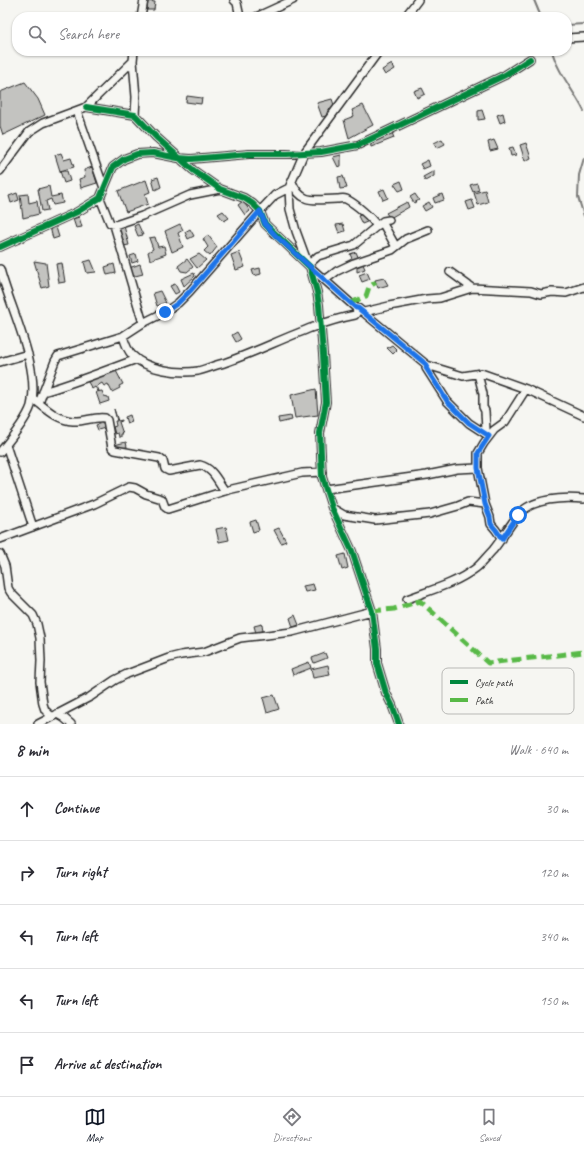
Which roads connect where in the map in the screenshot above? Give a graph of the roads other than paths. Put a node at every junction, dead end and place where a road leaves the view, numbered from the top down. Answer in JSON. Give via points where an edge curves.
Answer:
{"nodes":[{"id":1,"x":144,"y":0,"type":"edge"},
{"id":2,"x":234,"y":0,"type":"edge"},
{"id":3,"x":293,"y":0,"type":"edge"},
{"id":4,"x":418,"y":0,"type":"edge"},
{"id":5,"x":141,"y":12,"type":"edge"},
{"id":6,"x":239,"y":12,"type":"edge"},
{"id":7,"x":267,"y":12,"type":"edge"},
{"id":8,"x":409,"y":12,"type":"edge"},
{"id":9,"x":584,"y":37,"type":"edge"},
{"id":10,"x":572,"y":38,"type":"edge"},
{"id":11,"x":134,"y":56,"type":"edge"},
{"id":12,"x":376,"y":56,"type":"edge"},
{"id":13,"x":530,"y":59,"type":"dead end"},
{"id":14,"x":133,"y":61,"type":"junction"},
{"id":15,"x":86,"y":108,"type":"junction"},
{"id":16,"x":77,"y":111,"type":"junction"},
{"id":17,"x":135,"y":116,"type":"junction"},
{"id":18,"x":304,"y":152,"type":"junction"},
{"id":19,"x":178,"y":158,"type":"junction"},
{"id":20,"x":0,"y":171,"type":"edge"},
{"id":21,"x":291,"y":185,"type":"junction"},
{"id":22,"x":104,"y":188,"type":"junction"},
{"id":23,"x":220,"y":189,"type":"junction"},
{"id":24,"x":100,"y":198,"type":"junction"},
{"id":25,"x":260,"y":211,"type":"junction"},
{"id":26,"x":383,"y":223,"type":"junction"},
{"id":27,"x":114,"y":225,"type":"junction"},
{"id":28,"x":428,"y":230,"type":"dead end"},
{"id":29,"x":0,"y":247,"type":"edge"},
{"id":30,"x":396,"y":247,"type":"junction"},
{"id":31,"x":309,"y":265,"type":"junction"},
{"id":32,"x":0,"y":269,"type":"edge"},
{"id":33,"x":450,"y":272,"type":"dead end"},
{"id":34,"x":325,"y":280,"type":"junction"},
{"id":35,"x":584,"y":287,"type":"edge"},
{"id":36,"x":472,"y":288,"type":"junction"},
{"id":37,"x":3,"y":290,"type":"edge"},
{"id":38,"x":356,"y":308,"type":"junction"},
{"id":39,"x":364,"y":312,"type":"junction"},
{"id":40,"x":143,"y":323,"type":"junction"},
{"id":41,"x":321,"y":324,"type":"junction"},
{"id":42,"x":123,"y":336,"type":"junction"},
{"id":43,"x":28,"y":354,"type":"junction"},
{"id":44,"x":137,"y":359,"type":"junction"},
{"id":45,"x":0,"y":362,"type":"edge"},
{"id":46,"x":427,"y":365,"type":"junction"},
{"id":47,"x":478,"y":374,"type":"junction"},
{"id":48,"x":526,"y":389,"type":"junction"},
{"id":49,"x":43,"y":392,"type":"junction"},
{"id":50,"x":32,"y":398,"type":"junction"},
{"id":51,"x":39,"y":403,"type":"junction"},
{"id":52,"x":584,"y":416,"type":"edge"},
{"id":53,"x":489,"y":436,"type":"junction"},
{"id":54,"x":6,"y":445,"type":"junction"},
{"id":55,"x":0,"y":452,"type":"edge"},
{"id":56,"x":478,"y":468,"type":"junction"},
{"id":57,"x":322,"y":472,"type":"junction"},
{"id":58,"x":326,"y":489,"type":"junction"},
{"id":59,"x":225,"y":491,"type":"junction"},
{"id":60,"x":584,"y":499,"type":"edge"},
{"id":61,"x":485,"y":504,"type":"junction"},
{"id":62,"x":332,"y":508,"type":"junction"},
{"id":63,"x":34,"y":527,"type":"junction"},
{"id":64,"x":0,"y":539,"type":"edge"},
{"id":65,"x":502,"y":539,"type":"junction"},
{"id":66,"x":0,"y":554,"type":"edge"},
{"id":67,"x":406,"y":599,"type":"dead end"},
{"id":68,"x":372,"y":611,"type":"junction"},
{"id":69,"x":54,"y":716,"type":"junction"},
{"id":70,"x":38,"y":724,"type":"edge"},
{"id":71,"x":71,"y":724,"type":"edge"},
{"id":72,"x":398,"y":724,"type":"edge"}],
"edges":[{"from":1,"to":5,"type":"street"},
{"from":2,"to":6,"type":"street"},
{"from":3,"to":7,"type":"street"},
{"from":4,"to":8,"type":"street"},
{"from":9,"to":10,"type":"street"},
{"from":11,"to":14,"type":"street"},
{"from":12,"to":18,"type":"street"},
{"from":13,"to":18,"type":"street","via":[[505,75],[358,145],[321,152]]},
{"from":14,"to":15,"type":"street"},
{"from":14,"to":17,"type":"street"},
{"from":15,"to":16,"type":"street"},
{"from":15,"to":17,"type":"street"},
{"from":16,"to":20,"type":"street","via":[[43,123],[28,132]]},
{"from":16,"to":22,"type":"street"},
{"from":17,"to":19,"type":"street"},
{"from":18,"to":19,"type":"street"},
{"from":18,"to":21,"type":"street"},
{"from":19,"to":22,"type":"street","via":[[153,154],[131,156],[113,167]]},
{"from":19,"to":23,"type":"street"},
{"from":21,"to":25,"type":"street","via":[[275,195]]},
{"from":21,"to":26,"type":"street","via":[[296,193],[305,198],[345,199]]},
{"from":21,"to":31,"type":"street","via":[[290,209]]},
{"from":22,"to":24,"type":"street"},
{"from":23,"to":25,"type":"street","via":[[244,198]]},
{"from":23,"to":27,"type":"street","via":[[190,196]]},
{"from":24,"to":27,"type":"street","via":[[110,223]]},
{"from":24,"to":29,"type":"street","via":[[77,212]]},
{"from":25,"to":31,"type":"street","via":[[265,224]]},
{"from":25,"to":40,"type":"street","via":[[178,303]]},
{"from":26,"to":30,"type":"street"},
{"from":26,"to":31,"type":"street","via":[[354,245],[318,256]]},
{"from":27,"to":40,"type":"street"},
{"from":28,"to":30,"type":"street","via":[[406,239]]},
{"from":30,"to":34,"type":"street","via":[[354,263]]},
{"from":31,"to":34,"type":"street"},
{"from":31,"to":41,"type":"street","via":[[317,292]]},
{"from":32,"to":37,"type":"street"},
{"from":33,"to":36,"type":"street"},
{"from":34,"to":38,"type":"street"},
{"from":35,"to":36,"type":"street","via":[[566,293],[541,294],[532,290]]},
{"from":36,"to":39,"type":"street","via":[[440,298],[396,304]]},
{"from":37,"to":43,"type":"street"},
{"from":38,"to":39,"type":"street"},
{"from":38,"to":41,"type":"street","via":[[355,315]]},
{"from":39,"to":46,"type":"street"},
{"from":40,"to":42,"type":"street"},
{"from":41,"to":44,"type":"street","via":[[242,357],[198,371],[158,369]]},
{"from":41,"to":57,"type":"street","via":[[326,402],[320,433]]},
{"from":42,"to":44,"type":"street","via":[[128,350]]},
{"from":42,"to":49,"type":"street","via":[[58,356]]},
{"from":43,"to":45,"type":"street"},
{"from":43,"to":50,"type":"street"},
{"from":44,"to":49,"type":"street"},
{"from":46,"to":47,"type":"street","via":[[463,376]]},
{"from":46,"to":53,"type":"street","via":[[426,368],[447,401],[469,423]]},
{"from":47,"to":48,"type":"street"},
{"from":47,"to":53,"type":"street"},
{"from":48,"to":52,"type":"street"},
{"from":48,"to":53,"type":"street","via":[[505,422]]},
{"from":49,"to":51,"type":"street"},
{"from":50,"to":51,"type":"street"},
{"from":50,"to":54,"type":"street","via":[[27,415]]},
{"from":51,"to":59,"type":"street","via":[[51,414],[69,420],[105,418],[112,448],[115,450],[159,458],[169,471],[204,466]]},
{"from":53,"to":56,"type":"street","via":[[478,453]]},
{"from":54,"to":55,"type":"street"},
{"from":54,"to":63,"type":"street"},
{"from":56,"to":58,"type":"street"},
{"from":56,"to":61,"type":"street"},
{"from":57,"to":58,"type":"street"},
{"from":57,"to":59,"type":"street","via":[[302,473]]},
{"from":58,"to":62,"type":"street"},
{"from":59,"to":63,"type":"street","via":[[168,509],[162,499],[129,487],[94,504]]},
{"from":60,"to":65,"type":"street","via":[[570,497],[532,505],[518,515]]},
{"from":61,"to":62,"type":"street","via":[[468,502],[430,514],[375,520],[344,515]]},
{"from":61,"to":65,"type":"street","via":[[491,524]]},
{"from":62,"to":68,"type":"street","via":[[352,551]]},
{"from":63,"to":64,"type":"street"},
{"from":65,"to":67,"type":"street","via":[[478,567],[456,581]]},
{"from":66,"to":69,"type":"street","via":[[5,566],[8,588],[33,615],[37,624],[43,704],[45,710]]},
{"from":68,"to":69,"type":"street","via":[[292,632],[240,638],[204,652],[169,658],[127,674]]},
{"from":68,"to":72,"type":"street","via":[[377,663]]},
{"from":69,"to":70,"type":"street"},
{"from":69,"to":71,"type":"street","via":[[64,718]]}]}
